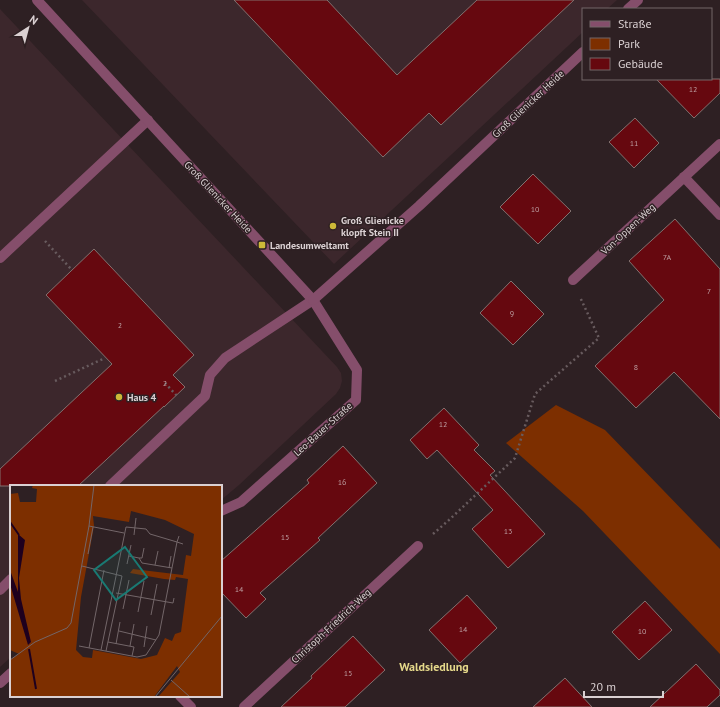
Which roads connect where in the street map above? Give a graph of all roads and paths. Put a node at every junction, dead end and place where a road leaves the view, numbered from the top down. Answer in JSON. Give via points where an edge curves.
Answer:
{"nodes":[{"id":1,"x":36,"y":0,"type":"edge"},
{"id":2,"x":638,"y":0,"type":"edge"},
{"id":3,"x":629,"y":8,"type":"edge"},
{"id":4,"x":582,"y":53,"type":"edge"},
{"id":5,"x":148,"y":120,"type":"junction"},
{"id":6,"x":720,"y":144,"type":"edge"},
{"id":7,"x":684,"y":177,"type":"junction"},
{"id":8,"x":720,"y":215,"type":"edge"},
{"id":9,"x":33,"y":228,"type":"junction"},
{"id":10,"x":0,"y":258,"type":"edge"},
{"id":11,"x":72,"y":270,"type":"dead end"},
{"id":12,"x":573,"y":280,"type":"joint"},
{"id":13,"x":313,"y":300,"type":"junction"},
{"id":14,"x":106,"y":358,"type":"dead end"},
{"id":15,"x":55,"y":381,"type":"dead end"},
{"id":16,"x":111,"y":485,"type":"edge"},
{"id":17,"x":222,"y":511,"type":"edge"},
{"id":18,"x":418,"y":546,"type":"joint"},
{"id":19,"x":10,"y":581,"type":"edge"},
{"id":20,"x":0,"y":590,"type":"edge"},
{"id":21,"x":10,"y":674,"type":"edge"},
{"id":22,"x":0,"y":683,"type":"edge"},
{"id":23,"x":181,"y":697,"type":"edge"},
{"id":24,"x":191,"y":707,"type":"edge"},
{"id":25,"x":244,"y":707,"type":"edge"}],
"edges":[{"from":1,"to":5,"type":"street","name":"Groß Glienicker Heide"},
{"from":2,"to":3,"type":"street"},
{"from":4,"to":13,"type":"street","name":"Groß Glienicker Heide","via":[[419,206]]},
{"from":5,"to":9,"type":"street"},
{"from":5,"to":13,"type":"street","name":"Groß Glienicker Heide"},
{"from":6,"to":7,"type":"street","name":"Von-Oppen-Weg"},
{"from":7,"to":8,"type":"street"},
{"from":7,"to":12,"type":"street","name":"Von-Oppen-Weg"},
{"from":9,"to":10,"type":"street"},
{"from":9,"to":11,"type":"path"},
{"from":12,"to":18,"type":"path","via":[[599,338],[535,394],[515,458],[450,520]]},
{"from":13,"to":16,"type":"street","via":[[225,358],[210,375],[205,396]]},
{"from":13,"to":17,"type":"street","name":"Leo-Bauer-Straße","via":[[357,370],[356,400],[241,502]]},
{"from":14,"to":15,"type":"path"},
{"from":18,"to":25,"type":"street","name":"Christoph-Friedrich-Weg"},
{"from":19,"to":20,"type":"street"},
{"from":21,"to":22,"type":"street"},
{"from":23,"to":24,"type":"street"}]}
